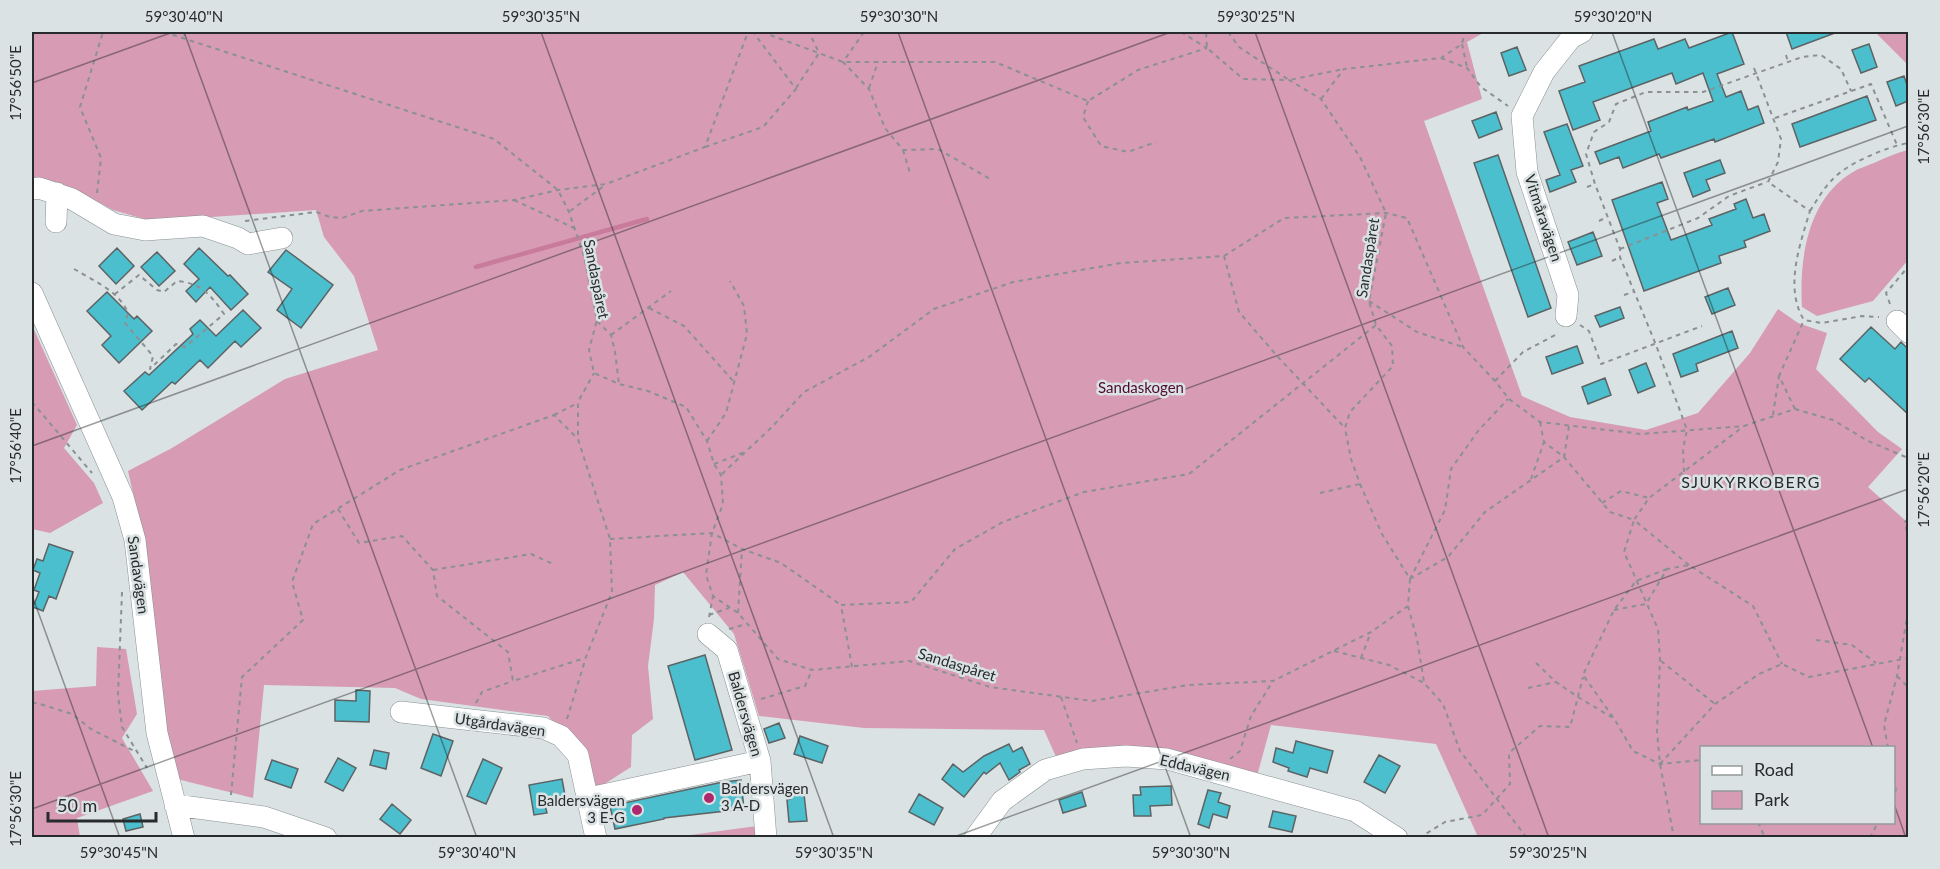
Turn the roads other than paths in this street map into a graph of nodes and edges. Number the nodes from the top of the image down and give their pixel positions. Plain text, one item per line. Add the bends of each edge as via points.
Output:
1 (1582, 32) edge
2 (32, 189) edge
3 (57, 193) junction
4 (56, 222) dead end
5 (282, 238) dead end
6 (32, 293) edge
7 (1566, 316) road end
8 (709, 625) road end
9 (401, 712) dead end
10 (760, 761) junction
11 (589, 798) junction
12 (175, 805) junction
13 (184, 837) edge
14 (326, 837) edge
15 (596, 837) edge
16 (766, 837) edge
17 (975, 837) edge
18 (1397, 837) edge

1 - 7 street, Vitmåravägen via 1571,38 1544,72 1522,116 1527,172 1568,295
2 - 3 street
3 - 4 street
3 - 5 street via 114,224 145,230 203,226 248,244
6 - 12 street, Sandavägen via 123,497 135,540 157,733
8 - 10 street, Baldersvägen via 727,650
9 - 11 street, Utgårdavägen via 543,728 561,736 579,755
10 - 11 street
10 - 16 street, Baldersvägen
11 - 15 street, Utgårdavägen
12 - 13 street, Sandavägen
12 - 14 street via 264,818
17 - 18 street, Eddavägen via 1002,801 1045,770 1083,759 1126,756 1167,759 1355,811

